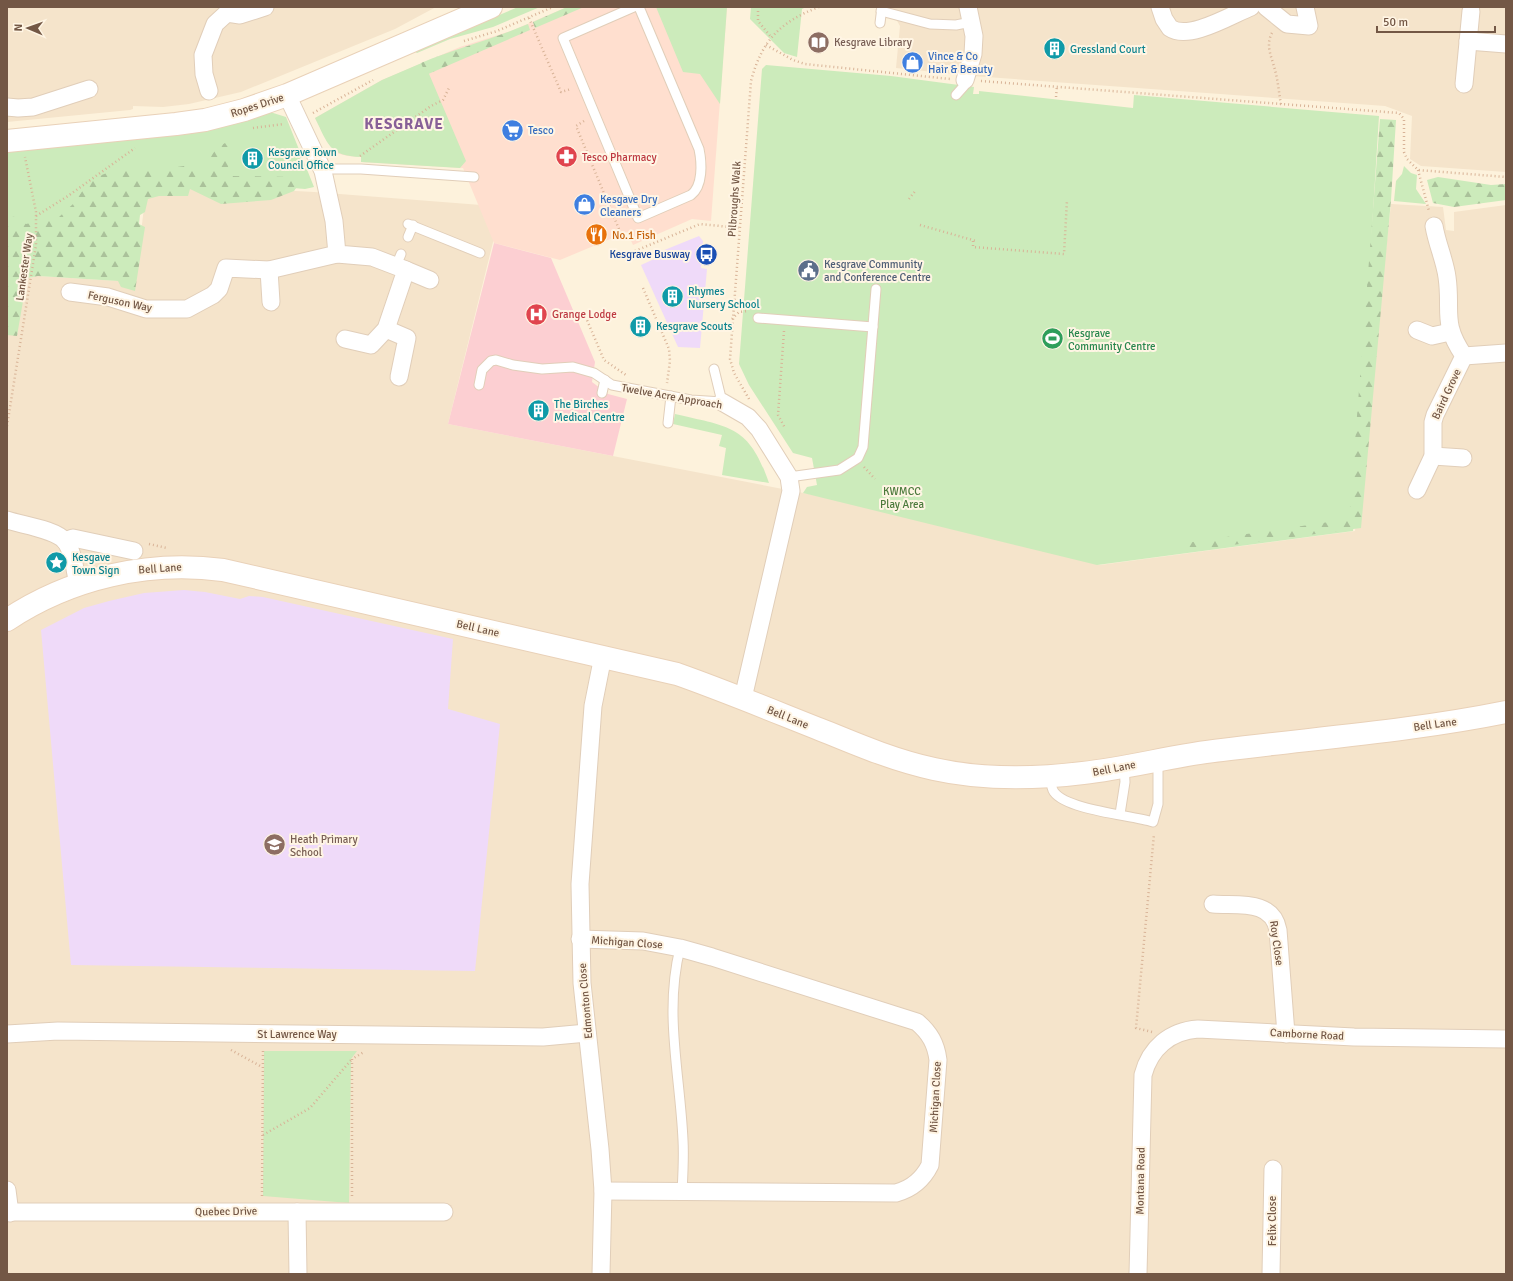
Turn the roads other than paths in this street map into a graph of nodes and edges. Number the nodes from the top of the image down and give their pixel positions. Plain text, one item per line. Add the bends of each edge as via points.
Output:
1 (265, 7) edge
2 (491, 7) edge
3 (634, 7) edge
4 (639, 7) edge
5 (1160, 7) edge
6 (1251, 7) edge
7 (1266, 7) edge
8 (1306, 7) edge
9 (224, 9) edge
10 (882, 9) edge
11 (1471, 11) dead end
12 (970, 14) edge
13 (880, 23) dead end
14 (1468, 41) junction
15 (1506, 44) edge
16 (965, 80) joint
17 (1464, 84) dead end
18 (89, 89) dead end
19 (209, 91) dead end
20 (287, 95) junction
21 (956, 95) dead end
22 (7, 106) edge
23 (7, 141) edge
24 (323, 171) junction
25 (474, 177) dead end
26 (1434, 226) road end
27 (408, 237) dead end
28 (480, 253) dead end
29 (337, 254) junction
30 (401, 263) junction
31 (269, 270) junction
32 (430, 280) dead end
33 (876, 289) dead end
34 (70, 292) dead end
35 (272, 302) dead end
36 (758, 318) dead end
37 (873, 327) junction
38 (386, 329) junction
39 (1417, 330) dead end
40 (1450, 332) junction
41 (345, 339) dead end
42 (1506, 353) edge
43 (1464, 356) junction
44 (714, 369) dead end
45 (399, 377) dead end
46 (605, 380) junction
47 (478, 385) dead end
48 (602, 394) dead end
49 (669, 396) junction
50 (722, 402) junction
51 (668, 423) dead end
52 (1433, 456) junction
53 (1463, 458) dead end
54 (789, 477) junction
55 (1416, 490) dead end
56 (7, 520) edge
57 (65, 540) junction
58 (134, 551) dead end
59 (78, 585) junction
60 (7, 620) edge
61 (602, 656) junction
62 (743, 698) junction
63 (1506, 712) edge
64 (1158, 759) junction
65 (1124, 766) junction
66 (1051, 777) junction
67 (1120, 814) junction
68 (1213, 904) dead end
69 (580, 939) junction
70 (680, 948) junction
71 (587, 1033) junction
72 (7, 1034) edge
73 (1286, 1034) junction
74 (1506, 1039) edge
75 (1142, 1088) joint
76 (1273, 1169) dead end
77 (7, 1190) edge
78 (603, 1191) junction
79 (682, 1192) junction
80 (8, 1212) edge
81 (298, 1212) junction
82 (444, 1212) dead end
83 (298, 1274) edge
84 (601, 1274) edge
85 (1138, 1274) edge
86 (1272, 1274) edge

1 - 9 street via 240,15
2 - 20 street, Ropes Drive
3 - 4 lane via 563,38 638,218 697,191 700,160 699,149
5 - 6 street via 1170,28 1185,32 1199,29
7 - 8 street via 1288,24 1309,26
9 - 19 street via 203,55 204,74
10 - 12 lane via 930,24 956,25
10 - 13 lane
11 - 14 street
12 - 16 street via 974,36
14 - 15 street
14 - 17 street
16 - 21 lane via 964,86
18 - 22 street via 33,107
20 - 23 street, Ropes Drive via 205,120
20 - 24 street
24 - 25 lane via 353,169
24 - 29 street via 334,221
26 - 40 street, Baird Grove via 1447,277
27 - 28 lane via 411,224
29 - 30 street, Ferguson Way
29 - 31 street, Ferguson Way
30 - 32 street, Ferguson Way
30 - 38 street
31 - 34 street, Ferguson Way via 226,268 219,289 213,295 186,309 146,309 108,296
31 - 35 street
33 - 37 lane
36 - 37 lane
37 - 54 lane via 865,434 858,458 839,470
38 - 41 street via 371,345
38 - 45 street via 407,338
39 - 40 street via 1432,336
40 - 43 street, Baird Grove
42 - 43 street, Baird Grove
43 - 52 street, Baird Grove via 1435,415
44 - 50 lane
46 - 47 lane, Twelve Acre Approach via 594,373 573,367 542,369 491,361 482,370
46 - 48 lane
46 - 49 lane, Twelve Acre Approach via 612,385
49 - 50 lane, Twelve Acre Approach
49 - 51 lane
50 - 54 street, Twelve Acre Approach via 748,417 759,429
52 - 53 street
52 - 55 street, Baird Grove
54 - 62 street via 787,511
56 - 57 street, Bell Lane via 50,532
57 - 58 street, Bell Lane via 72,538
57 - 59 street via 72,555
59 - 60 street, Bell Lane
59 - 61 street, Bell Lane via 122,572 152,567 214,569
61 - 62 street, Bell Lane via 677,674
61 - 69 street, Edmonton Close via 593,706 580,884
62 - 66 street, Bell Lane via 877,752 933,769 980,776
63 - 64 street, Bell Lane via 1327,739
64 - 65 street, Bell Lane
64 - 67 lane via 1158,804 1153,822
65 - 66 street, Bell Lane
65 - 67 lane via 1125,782
66 - 67 lane via 1053,791 1065,801
68 - 73 street, Roy Close via 1260,907 1268,910 1274,917 1278,930
69 - 70 street, Michigan Close via 644,941
69 - 71 street, Edmonton Close
70 - 79 lane via 672,1011 683,1140
70 - 79 street, Michigan Close via 917,1022 932,1038 938,1060 930,1165 920,1179 907,1189 896,1193
71 - 72 street, St Lawrence Way via 542,1037 58,1031
71 - 78 street, Edmonton Close
73 - 74 street, Camborne Road
73 - 75 street, Camborne Road via 1198,1029 1183,1031 1156,1048 1143,1075
75 - 85 street, Montana Road
76 - 86 street, Felix Close
77 - 80 street
78 - 79 street, Michigan Close
78 - 84 street, Edmonton Close
80 - 81 street, Quebec Drive
81 - 82 street, Quebec Drive
81 - 83 street

